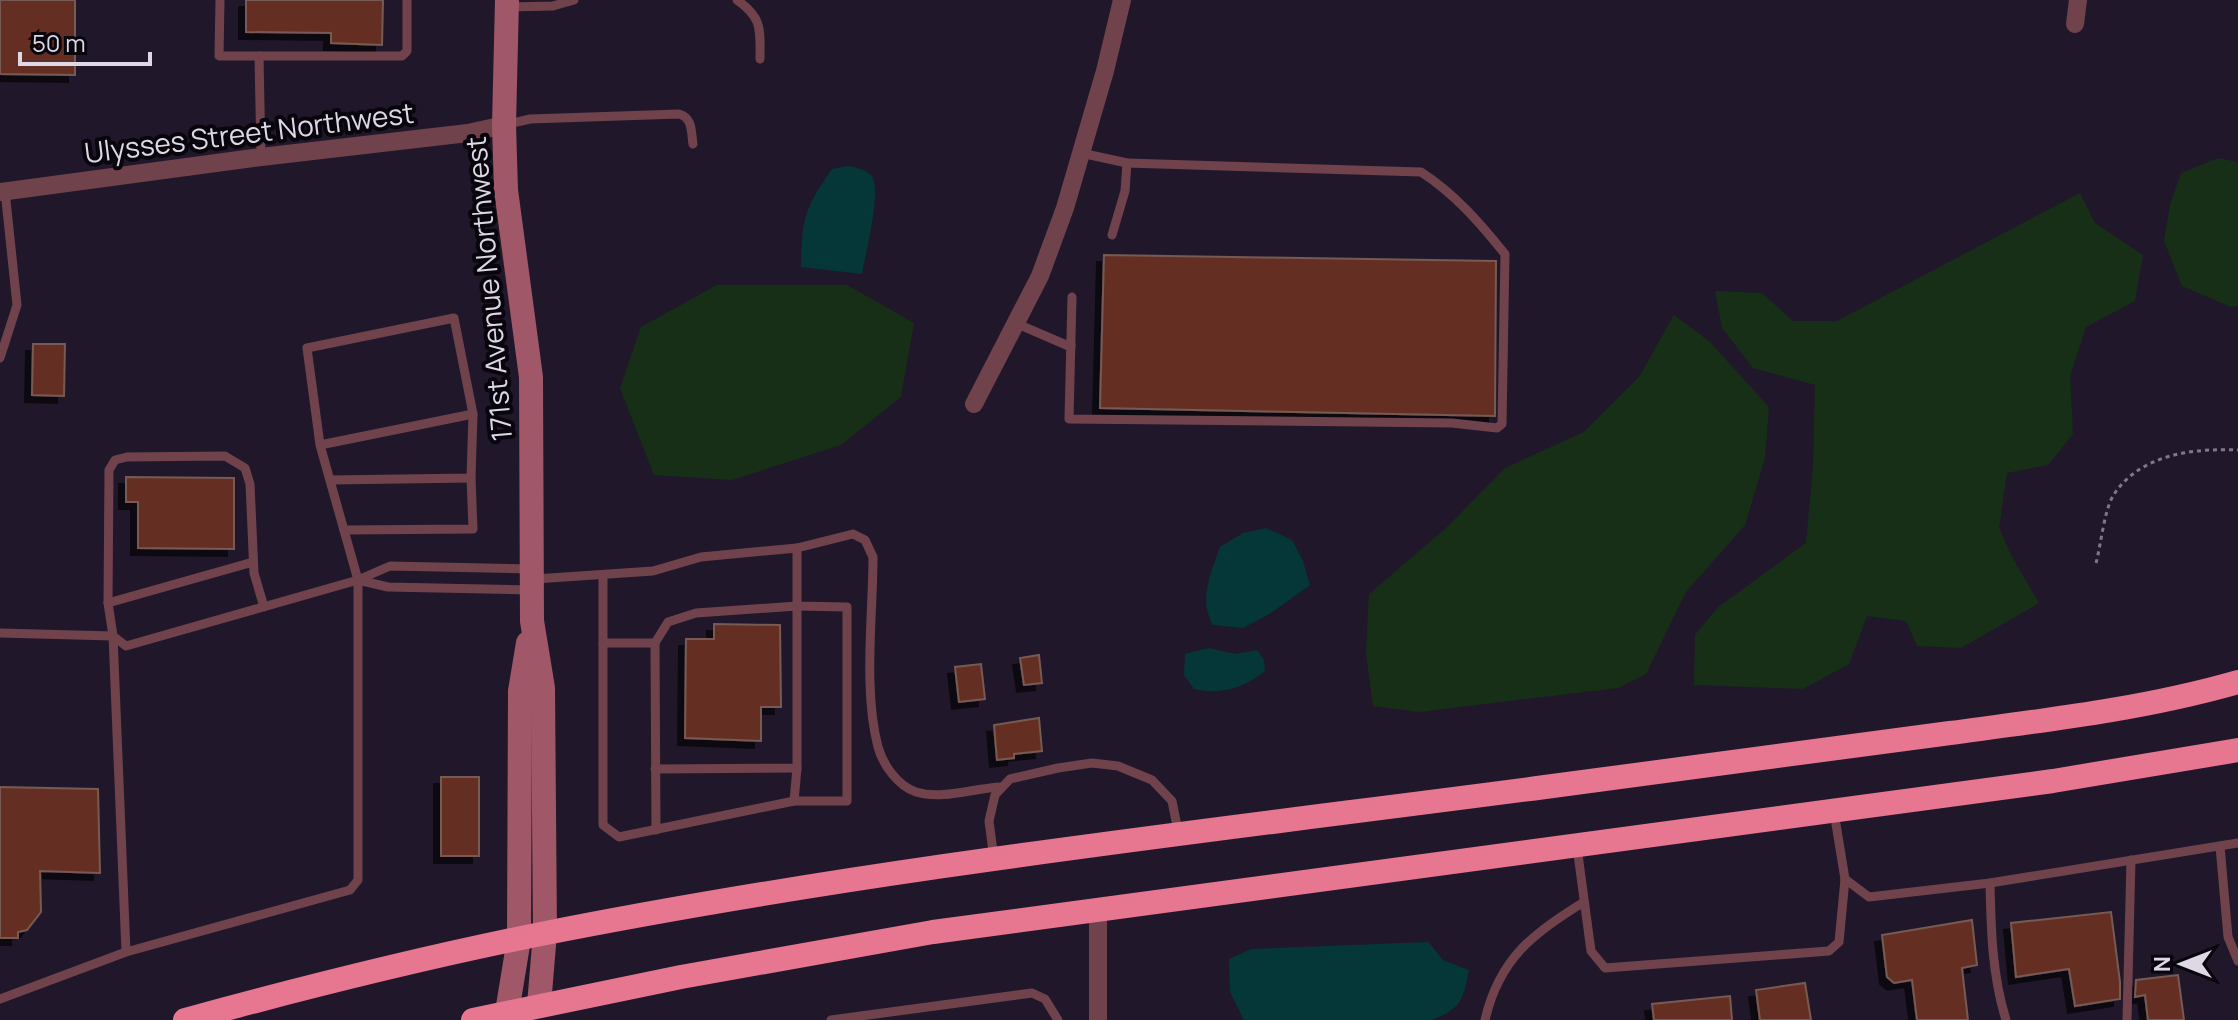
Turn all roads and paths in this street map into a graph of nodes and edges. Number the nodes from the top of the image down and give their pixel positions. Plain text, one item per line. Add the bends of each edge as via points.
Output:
1 (220, 0) edge
2 (407, 0) edge
3 (574, 0) edge
4 (737, 0) edge
5 (1122, 0) edge
6 (2078, 0) edge
7 (507, 4) edge
8 (2075, 24) dead end
9 (259, 56) junction
10 (760, 59) dead end
11 (504, 125) junction
12 (693, 144) dead end
13 (1081, 153) junction
14 (261, 157) junction
15 (1127, 163) junction
16 (2, 192) edge
17 (1112, 235) dead end
18 (1072, 297) dead end
19 (1015, 323) junction
20 (1071, 347) junction
21 (0, 358) edge
22 (974, 404) dead end
23 (473, 414) junction
24 (320, 445) junction
25 (2238, 450) edge
26 (471, 478) junction
27 (330, 480) junction
28 (344, 530) junction
29 (797, 548) junction
30 (253, 562) junction
31 (2096, 563) dead end
32 (603, 576) junction
33 (358, 580) junction
34 (532, 580) junction
35 (108, 603) junction
36 (797, 606) junction
37 (264, 607) junction
38 (532, 621) junction
39 (0, 633) edge
40 (113, 636) junction
41 (603, 643) junction
42 (655, 643) junction
43 (2238, 682) edge
44 (2238, 750) edge
45 (797, 768) junction
46 (655, 769) junction
47 (1001, 787) junction
48 (794, 801) junction
49 (1834, 812) junction
50 (656, 830) junction
51 (1179, 835) junction
52 (2238, 843) edge
53 (1576, 846) junction
54 (2220, 846) junction
55 (994, 859) junction
56 (2131, 860) junction
57 (1845, 879) junction
58 (1990, 883) junction
59 (1584, 902) junction
60 (1098, 908) junction
61 (545, 933) junction
62 (519, 939) junction
63 (126, 952) junction
64 (2238, 961) edge
65 (0, 999) edge
66 (539, 1013) edge
67 (506, 1016) edge
68 (891, 1016) edge
69 (185, 1020) edge
70 (473, 1020) edge
71 (831, 1020) edge
72 (1058, 1020) edge
73 (1098, 1020) edge
74 (1485, 1020) edge
75 (2006, 1020) edge
76 (2127, 1020) edge

1 - 9 lane via 219,56
2 - 9 lane via 407,51 402,56
3 - 7 lane via 553,6
4 - 10 lane via 754,12
5 - 13 street
6 - 8 street
7 - 11 street, 171st Avenue Northwest
9 - 14 lane
11 - 12 lane via 530,119 679,114 690,123
11 - 14 street, Ulysses Street Northwest
11 - 34 street, 171st Avenue Northwest via 510,228 531,377
13 - 15 lane
13 - 19 street via 1040,276
14 - 16 street, Ulysses Street Northwest
15 - 17 lane
15 - 20 lane via 1421,172 1437,182 1505,254 1502,424 1497,428 1452,423 1069,419
16 - 21 lane via 17,305
18 - 20 lane
19 - 20 lane
19 - 22 street
23 - 24 lane
23 - 24 lane via 454,318 307,348
23 - 26 lane
24 - 27 lane
25 - 31 path via 2176,452 2123,483 2111,498
26 - 27 lane
26 - 28 lane via 473,529
27 - 28 lane
28 - 33 lane
29 - 32 lane via 701,557 653,571
29 - 36 lane
29 - 47 lane via 853,534 865,540 873,557 872,705 878,747 890,771 906,787 930,795
30 - 35 lane
30 - 35 lane via 250,484 245,468 236,461 225,456 115,460 109,470
30 - 37 lane
32 - 34 lane
32 - 41 lane
33 - 34 lane via 388,587
33 - 34 lane via 390,566
33 - 37 lane
33 - 63 lane via 358,880 350,890
34 - 38 street, 171st Avenue Northwest
35 - 40 lane
36 - 42 lane via 696,613 668,622
36 - 45 lane
36 - 48 lane via 847,607 847,801
37 - 40 lane via 126,646
38 - 61 street, 171st Avenue Northwest via 543,688
38 - 62 street, 171st Avenue Northwest via 520,691
39 - 40 lane
40 - 63 lane
41 - 42 lane
41 - 50 lane via 603,825 619,837
42 - 46 lane
43 - 51 highway via 2081,715
44 - 49 highway
45 - 46 lane
45 - 48 lane
46 - 50 lane
47 - 51 lane via 1010,779 1058,768 1118,766 1152,780 1172,801
47 - 55 lane via 989,821
48 - 50 lane
49 - 53 highway
49 - 57 lane
51 - 55 highway
52 - 54 lane
53 - 59 lane
53 - 60 highway
54 - 56 lane
54 - 64 lane via 2228,937
55 - 61 highway
56 - 58 lane
56 - 76 lane
57 - 58 lane via 1869,897
57 - 59 lane via 1839,942 1829,951 1605,968 1591,951
58 - 75 lane via 1992,949
59 - 74 lane via 1527,941 1501,973
60 - 66 highway via 818,951
60 - 73 street
61 - 62 highway
61 - 66 street, 171st Avenue Northwest
62 - 67 street, 171st Avenue Northwest
62 - 69 highway
63 - 65 lane
66 - 67 highway
67 - 70 highway
68 - 71 lane
68 - 72 lane via 1032,993 1045,999

